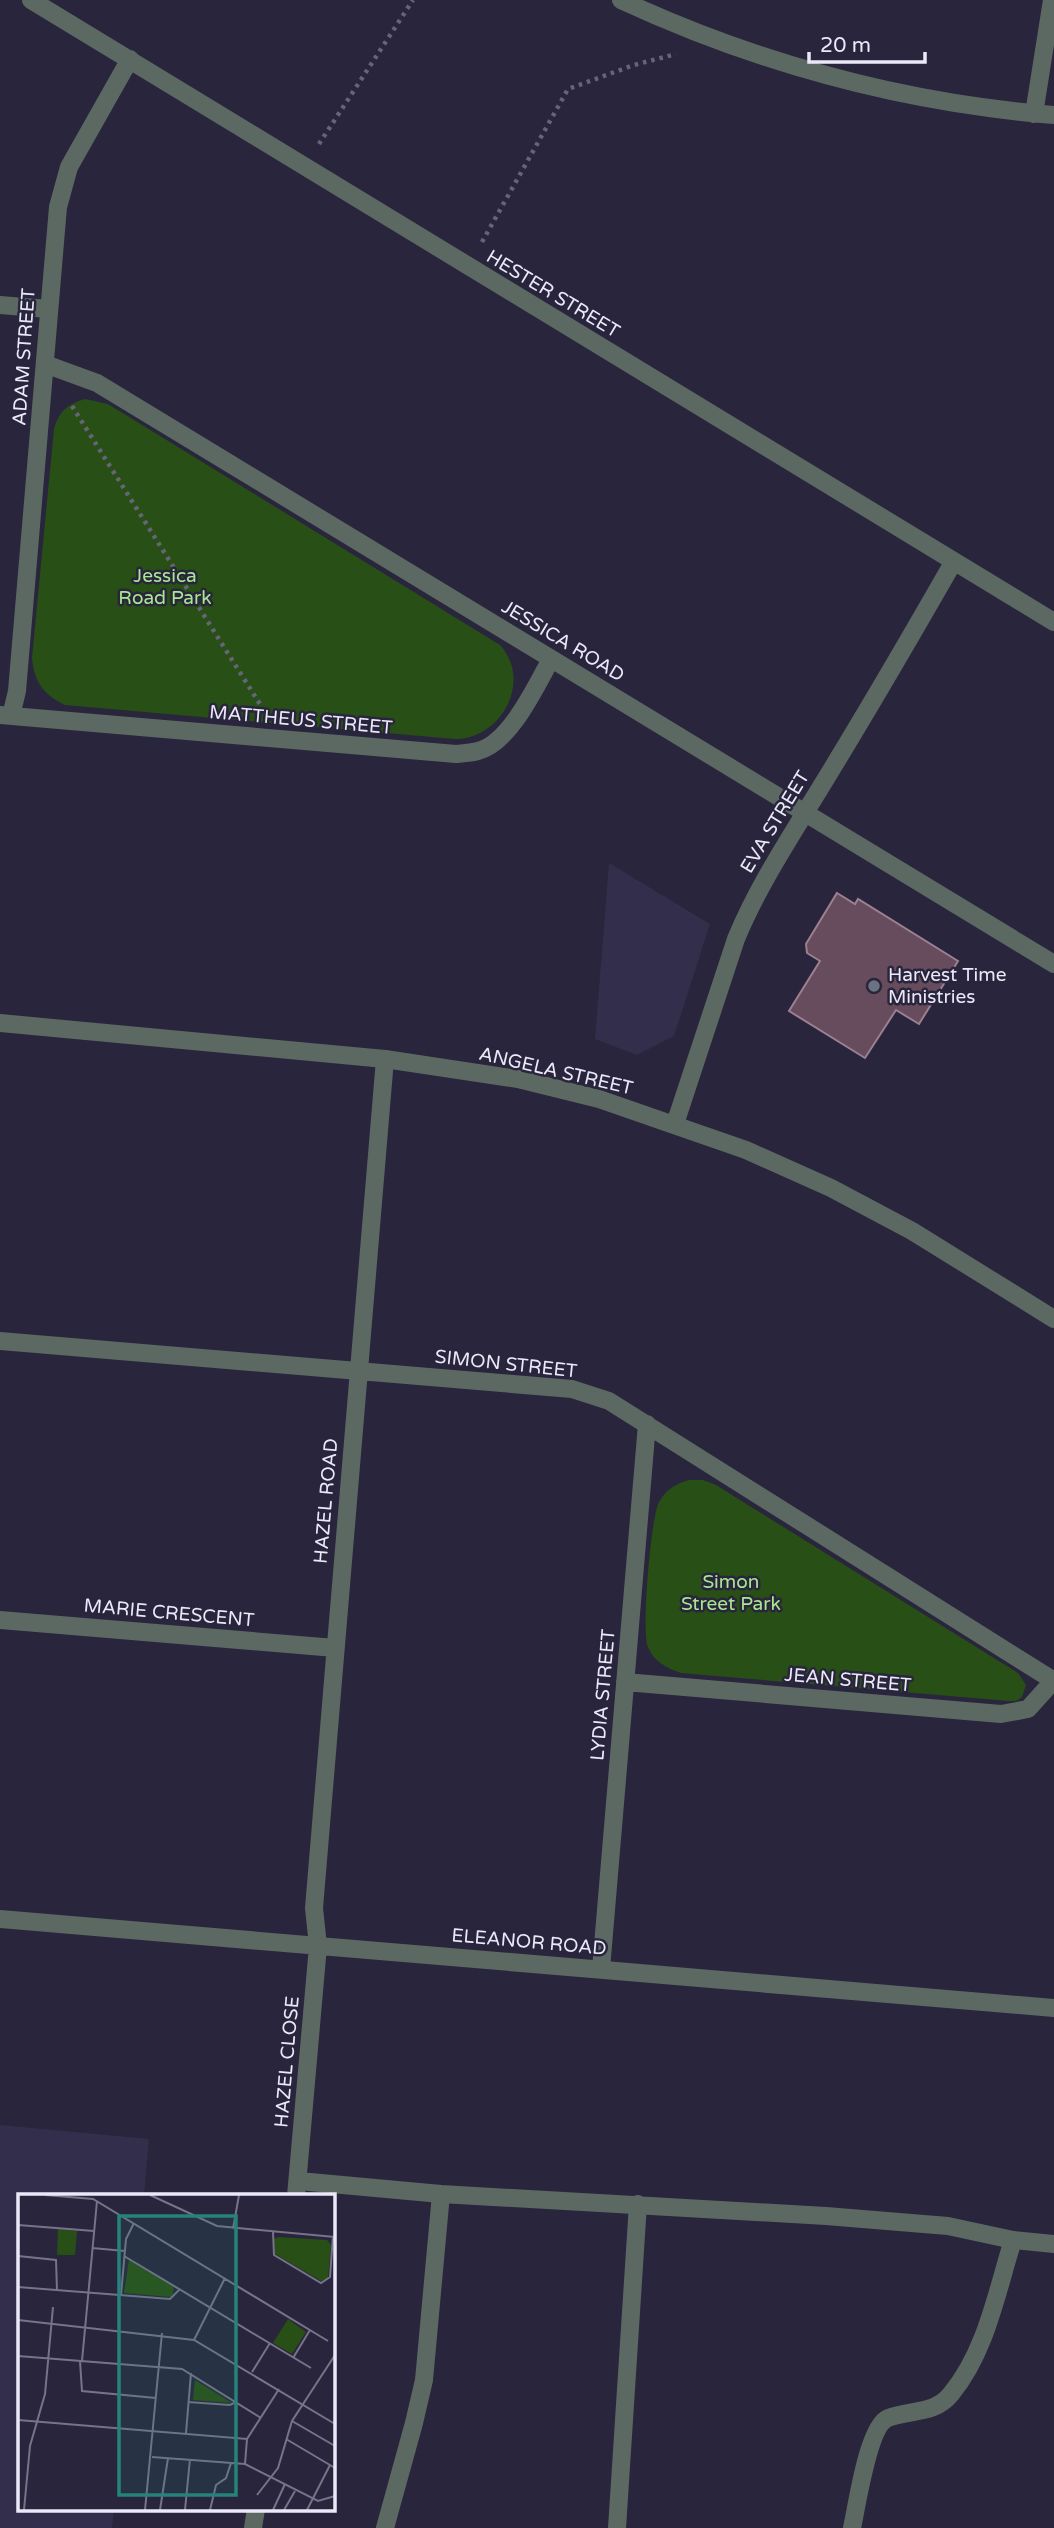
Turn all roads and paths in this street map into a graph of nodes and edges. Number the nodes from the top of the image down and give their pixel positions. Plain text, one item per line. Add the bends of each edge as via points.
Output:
1 (32, 0) edge
2 (413, 0) edge
3 (621, 0) edge
4 (1052, 0) edge
5 (723, 43) junction
6 (130, 60) junction
7 (1034, 114) junction
8 (1054, 115) edge
9 (304, 165) junction
10 (468, 267) junction
11 (0, 305) edge
12 (48, 309) junction
13 (45, 364) junction
14 (954, 561) junction
15 (1054, 622) edge
16 (551, 659) junction
17 (5, 715) edge
18 (282, 739) junction
19 (804, 813) junction
20 (1054, 964) edge
21 (0, 1023) edge
22 (385, 1059) junction
23 (675, 1124) junction
24 (1054, 1320) edge
25 (0, 1341) edge
26 (358, 1371) junction
27 (647, 1424) junction
28 (0, 1620) edge
29 (335, 1648) junction
30 (1054, 1680) edge
31 (625, 1682) junction
32 (0, 1919) edge
33 (318, 1945) junction
34 (601, 1969) junction
35 (1054, 2008) edge
36 (297, 2188) edge
37 (442, 2193) junction
38 (638, 2204) junction
39 (1013, 2240) junction
40 (1054, 2244) edge
41 (256, 2510) edge
42 (253, 2528) edge
43 (385, 2528) edge
44 (617, 2528) edge
45 (852, 2528) edge

1 - 6 street, HESTER STREET
2 - 9 path
3 - 5 street
4 - 7 street
5 - 7 street via 882,89
5 - 10 path via 634,65 568,89
6 - 9 street, HESTER STREET
6 - 12 street, ADAM STREET via 69,167 62,188
7 - 8 street
9 - 10 street, HESTER STREET
10 - 14 street, HESTER STREET
11 - 12 street
12 - 13 street, ADAM STREET
13 - 16 street, JESSICA ROAD via 97,383
13 - 17 street, ADAM STREET via 18,691
13 - 18 path
14 - 15 street, HESTER STREET
14 - 19 street, EVA STREET
16 - 18 street, MATTHEUS STREET via 506,731 479,751 456,754
16 - 19 street, JESSICA ROAD
17 - 18 street, MATTHEUS STREET
19 - 20 street, JESSICA ROAD
19 - 23 street, EVA STREET via 744,920
21 - 22 street, ANGELA STREET
22 - 23 street, ANGELA STREET via 518,1079
22 - 26 street, HAZEL ROAD
23 - 24 street, ANGELA STREET via 779,1164 862,1204
25 - 26 street, SIMON STREET
26 - 27 street, SIMON STREET via 572,1389 609,1401
26 - 29 street, HAZEL ROAD
27 - 30 street, SIMON STREET
27 - 31 street, LYDIA STREET
28 - 29 street, MARIE CRESCENT
29 - 33 street, HAZEL ROAD via 314,1908
30 - 31 street, JEAN STREET via 1028,1709 1001,1714
31 - 34 street, LYDIA STREET
32 - 33 street, ELEANOR ROAD
33 - 34 street, ELEANOR ROAD
33 - 36 street, HAZEL CLOSE
34 - 35 street, ELEANOR ROAD
36 - 37 street
37 - 38 street
37 - 43 street via 424,2380
38 - 39 street via 948,2226
38 - 44 street
39 - 40 street
39 - 45 street via 967,2374 933,2409 881,2422 873,2437
41 - 42 street

